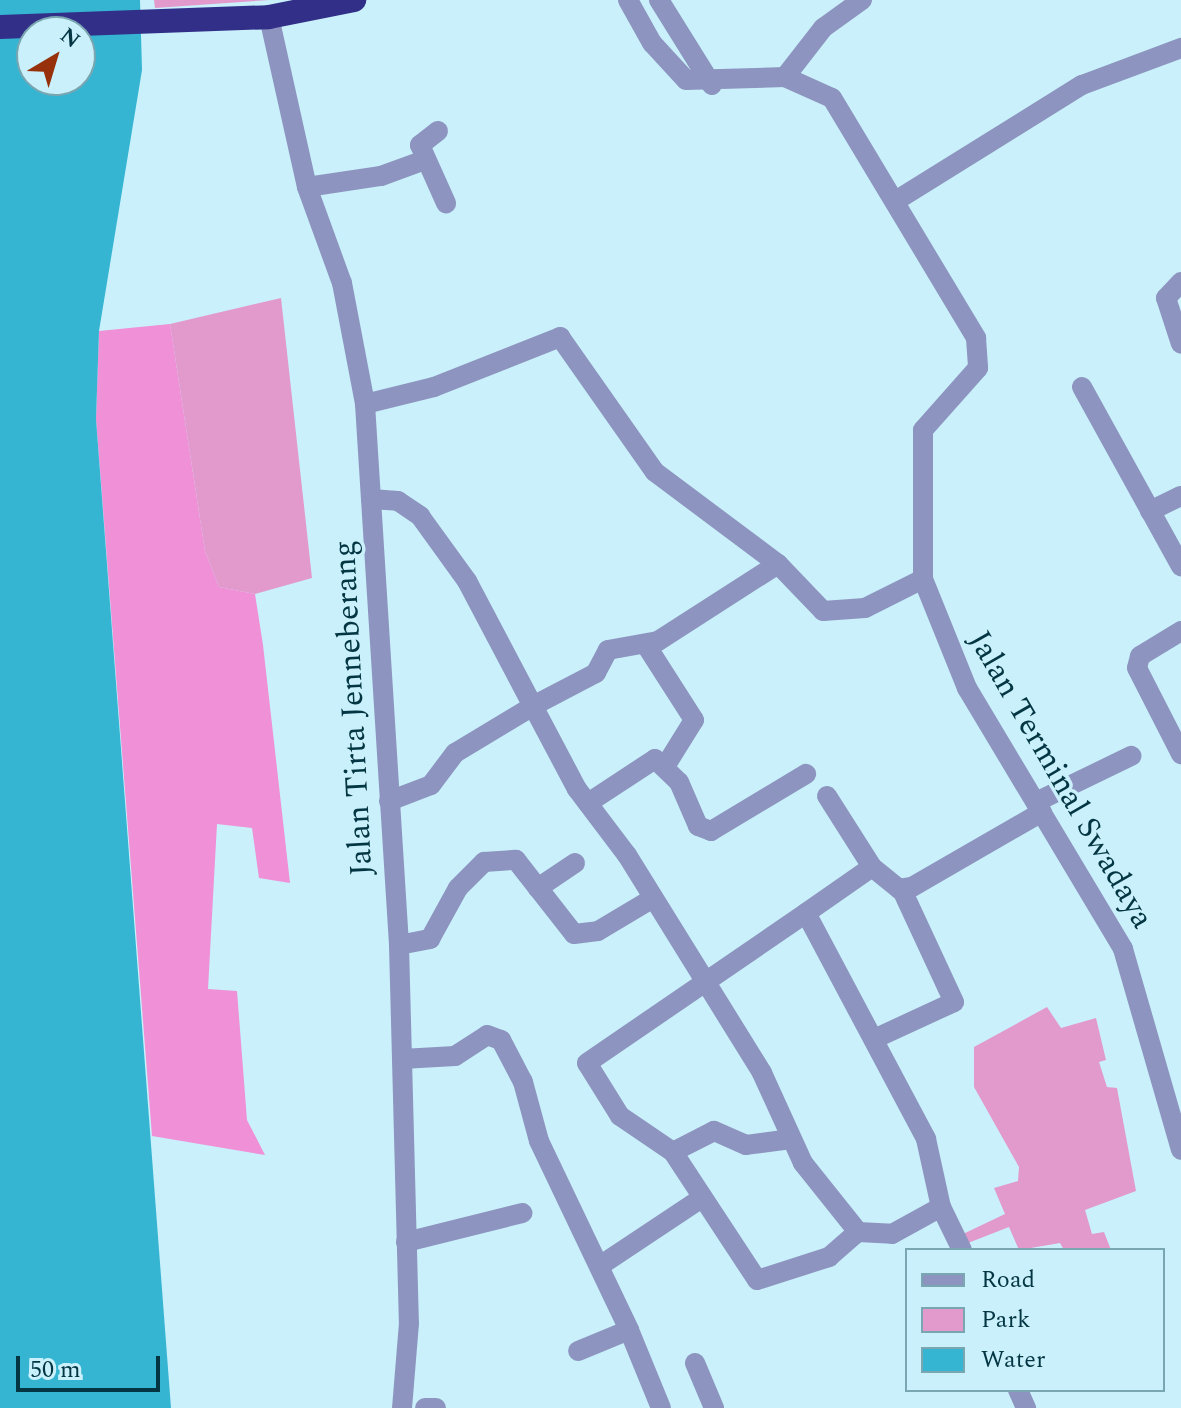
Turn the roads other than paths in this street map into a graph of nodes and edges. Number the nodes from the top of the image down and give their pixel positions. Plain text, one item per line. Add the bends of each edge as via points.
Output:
1 (354, 0) edge
2 (628, 0) edge
3 (659, 0) edge
4 (862, 0) edge
5 (316, 4) edge
6 (234, 9) edge
7 (269, 17) junction
8 (0, 27) edge
9 (1181, 48) edge
10 (785, 77) junction
11 (712, 85) junction
12 (438, 131) dead end
13 (425, 160) junction
14 (307, 187) junction
15 (897, 200) junction
16 (446, 203) dead end
17 (1181, 282) edge
18 (1181, 344) edge
19 (1082, 387) dead end
20 (365, 404) junction
21 (1181, 496) edge
22 (371, 499) junction
23 (1150, 511) junction
24 (778, 564) junction
25 (1181, 566) edge
26 (923, 579) junction
27 (1181, 631) edge
28 (646, 645) junction
29 (533, 706) junction
30 (1181, 754) edge
31 (1131, 756) dead end
32 (666, 765) junction
33 (806, 774) dead end
34 (827, 796) dead end
35 (389, 801) junction
36 (588, 803) junction
37 (1039, 807) junction
38 (575, 863) dead end
39 (872, 867) junction
40 (538, 888) junction
41 (902, 890) junction
42 (650, 900) junction
43 (806, 913) junction
44 (399, 945) junction
45 (705, 981) junction
46 (874, 1039) junction
47 (402, 1059) junction
48 (791, 1139) junction
49 (1181, 1150) edge
50 (673, 1152) junction
51 (702, 1198) junction
52 (941, 1207) junction
53 (522, 1213) dead end
54 (858, 1232) junction
55 (406, 1242) junction
56 (961, 1248) edge
57 (601, 1265) junction
58 (629, 1330) junction
59 (578, 1351) dead end
60 (695, 1363) dead end
61 (402, 1408) edge
62 (425, 1408) edge
63 (436, 1408) edge
64 (661, 1408) edge
65 (714, 1408) edge

1 - 5 highway
2 - 11 street via 670,67 686,80
3 - 11 street
4 - 10 street via 823,28
5 - 7 highway
6 - 7 highway
6 - 8 highway via 166,21
7 - 14 street, Jalan Tirta Jenneberang
9 - 15 street via 1082,85
10 - 11 street, Jalan Terminal Swadaya
10 - 15 street, Jalan Terminal Swadaya via 813,84 847,114
12 - 13 street via 421,142
13 - 14 street via 381,176
13 - 16 street
14 - 20 street, Jalan Tirta Jenneberang via 342,283
15 - 26 street, Jalan Terminal Swadaya via 982,357 923,430 917,462
17 - 18 street via 1166,298
19 - 23 street
20 - 22 street, Jalan Tirta Jenneberang
20 - 24 street via 434,387 560,337 655,472
21 - 23 street
22 - 29 street via 398,501 420,516 467,581
22 - 35 street, Jalan Tirta Jenneberang
23 - 25 street
24 - 26 street via 812,603 843,613
24 - 28 street
26 - 37 street, Jalan Terminal Swadaya via 967,688
27 - 30 street via 1140,656 1137,668
28 - 29 street via 616,646 596,673
28 - 32 street via 694,720
29 - 35 street via 455,753 431,785
29 - 36 street
31 - 37 street
32 - 33 street via 703,830
32 - 36 street via 644,760
34 - 39 street
35 - 44 street, Jalan Tirta Jenneberang
36 - 42 street
37 - 41 street
37 - 49 street, Jalan Terminal Swadaya via 1123,949
38 - 40 street
39 - 41 street
39 - 43 street
40 - 42 street via 574,934 598,931
40 - 44 street via 516,860 484,862 451,897 430,939
41 - 46 street via 954,1002
42 - 45 street
43 - 45 street
43 - 46 street
44 - 47 street, Jalan Tirta Jenneberang
45 - 48 street via 781,1108
45 - 50 street via 588,1059 620,1116
46 - 52 street via 926,1139
47 - 55 street, Jalan Tirta Jenneberang
47 - 57 street via 455,1056 487,1035 501,1040 523,1082 539,1141
48 - 50 street via 746,1145 714,1131
48 - 54 street
50 - 51 street
51 - 54 street via 757,1280 829,1257
51 - 57 street
52 - 54 street via 892,1234
52 - 56 street
53 - 55 street
55 - 61 street, Jalan Tirta Jenneberang
57 - 58 street
58 - 59 street
58 - 64 street
60 - 65 street
62 - 63 street

